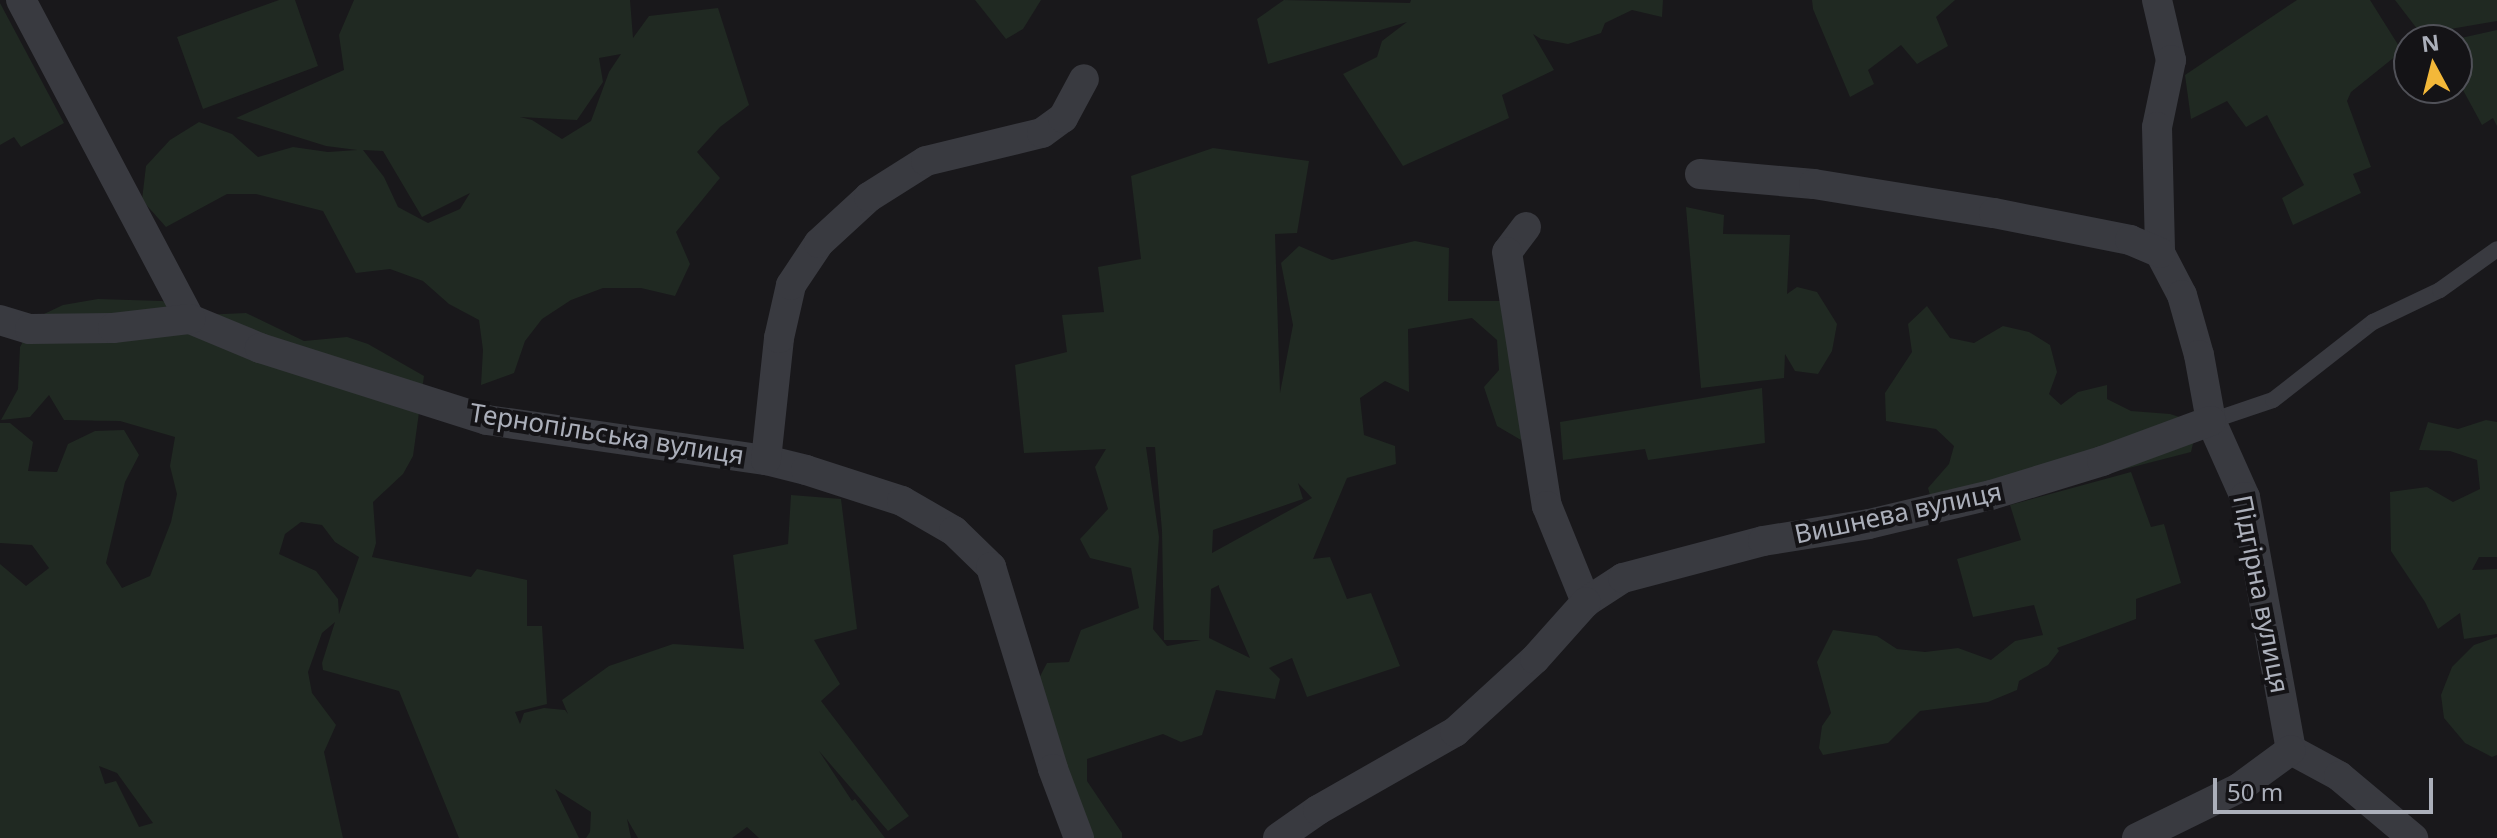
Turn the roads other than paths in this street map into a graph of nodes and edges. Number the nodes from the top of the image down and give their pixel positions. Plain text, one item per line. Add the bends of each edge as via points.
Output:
1 (21, 0) edge
2 (2157, 0) edge
3 (1084, 79) dead end
4 (1700, 174) dead end
5 (1526, 227) dead end
6 (2497, 249) edge
7 (2160, 253) junction
8 (190, 319) junction
9 (0, 320) edge
10 (2211, 421) junction
11 (766, 460) junction
12 (1586, 602) junction
13 (2291, 750) junction
14 (1079, 838) edge
15 (1278, 838) edge
16 (2137, 838) edge
17 (2413, 838) edge

1 - 8 street
2 - 7 street, Підгірна вулиця via 2171,60 2157,127
3 - 11 street via 1063,118 1042,133 926,161 869,197 819,243 791,285 779,338
4 - 7 street via 1814,184 1979,211 2130,240
5 - 12 street via 1507,252 1547,506
6 - 10 lane via 2440,290 2373,322 2273,400
7 - 10 street, Підгірна вулиця via 2182,295
8 - 9 street via 113,328 30,329
8 - 11 street, Тернопільська вулиця via 260,348 487,420
10 - 12 street, Вишнева вулиця via 1991,495 1869,524 1763,541 1623,578
10 - 13 street, Підгірна вулиця via 2245,497
11 - 14 street, Тернопільська вулиця via 902,501 954,531 991,567
12 - 15 street, Вишнева вулиця via 1535,659 1455,732
13 - 16 street via 2239,788
13 - 17 street via 2339,776

